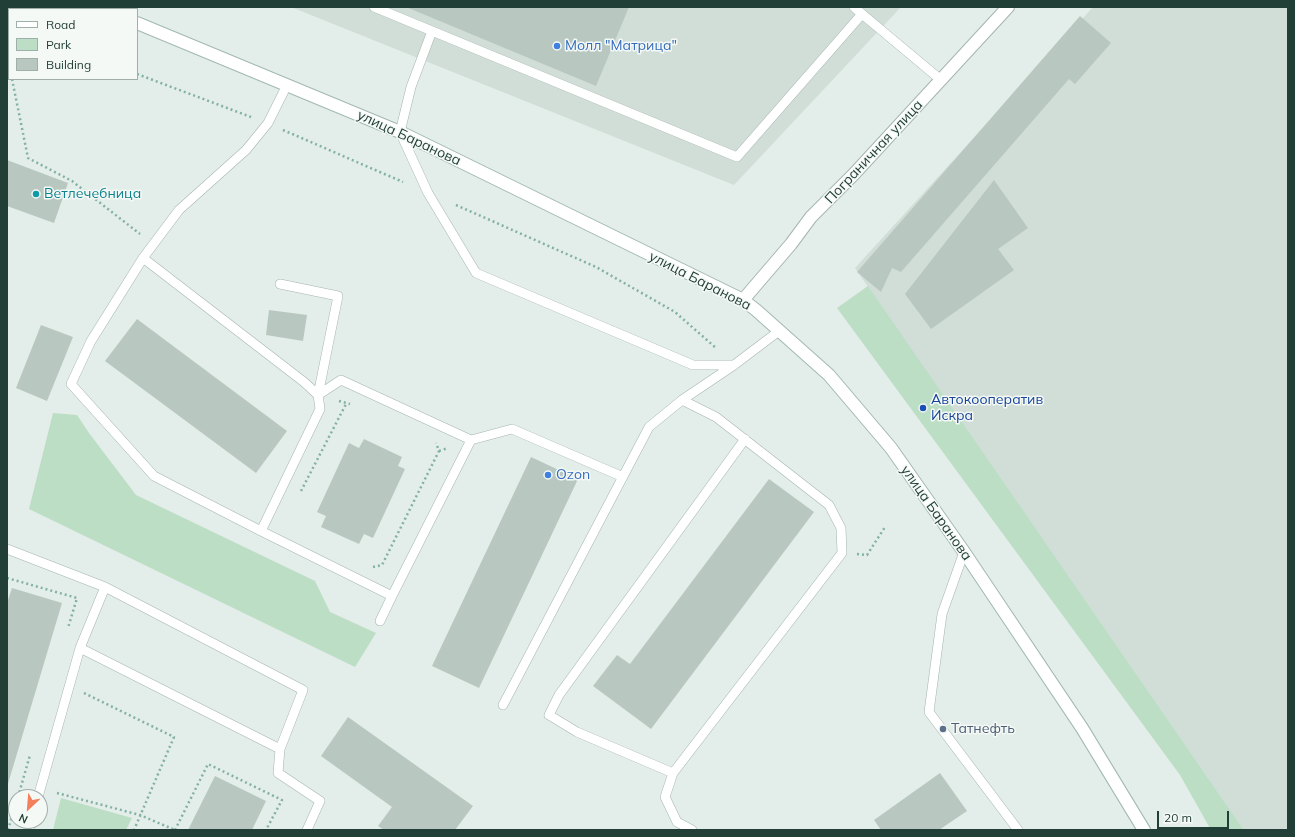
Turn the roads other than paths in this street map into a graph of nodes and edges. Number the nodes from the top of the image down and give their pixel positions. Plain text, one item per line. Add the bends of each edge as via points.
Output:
1 (374, 7) edge
2 (854, 7) edge
3 (1008, 7) edge
4 (862, 14) junction
5 (138, 23) edge
6 (432, 31) junction
7 (941, 80) junction
8 (287, 85) junction
9 (400, 132) junction
10 (143, 258) junction
11 (280, 284) dead end
12 (743, 300) junction
13 (779, 331) junction
14 (734, 365) junction
15 (318, 395) junction
16 (682, 400) junction
17 (745, 439) junction
18 (471, 440) junction
19 (622, 477) junction
20 (261, 531) junction
21 (7, 549) edge
22 (964, 552) junction
23 (105, 587) junction
24 (392, 596) junction
25 (380, 621) dead end
26 (80, 648) junction
27 (503, 704) dead end
28 (280, 749) junction
29 (672, 773) junction
30 (40, 789) edge
31 (307, 830) edge
32 (692, 830) edge
33 (1018, 830) edge
34 (1144, 830) edge

1 - 6 lane
2 - 4 lane
3 - 7 main road, Пограничная улица
4 - 6 lane via 737,157
4 - 7 lane
5 - 8 main road, улица Баранова
6 - 9 lane via 411,87
7 - 12 main road, Пограничная улица via 811,217
8 - 9 main road, улица Баранова
8 - 10 lane via 268,123 246,150 179,210
9 - 12 main road, улица Баранова
9 - 14 lane via 428,193 476,273 693,365
10 - 15 lane
10 - 20 lane via 91,341 71,384 154,476
11 - 15 lane via 338,296
12 - 13 main road, улица Баранова
13 - 14 lane
13 - 22 main road, улица Баранова via 829,375 891,448
14 - 16 lane
15 - 18 lane via 341,380
15 - 20 lane via 320,409
16 - 17 lane via 716,417
16 - 19 lane via 649,427
17 - 29 lane via 829,505 841,528 842,553
17 - 29 lane via 559,695 549,714 577,732
18 - 19 lane via 512,429
18 - 24 lane
19 - 27 lane
20 - 24 lane
21 - 23 lane
22 - 33 lane via 942,614 929,712
22 - 34 main road, улица Баранова via 1082,728
23 - 26 lane
23 - 28 lane via 303,690
24 - 25 lane
26 - 28 lane
26 - 30 lane
28 - 31 lane via 278,773 320,801
29 - 32 lane via 665,797 677,822

